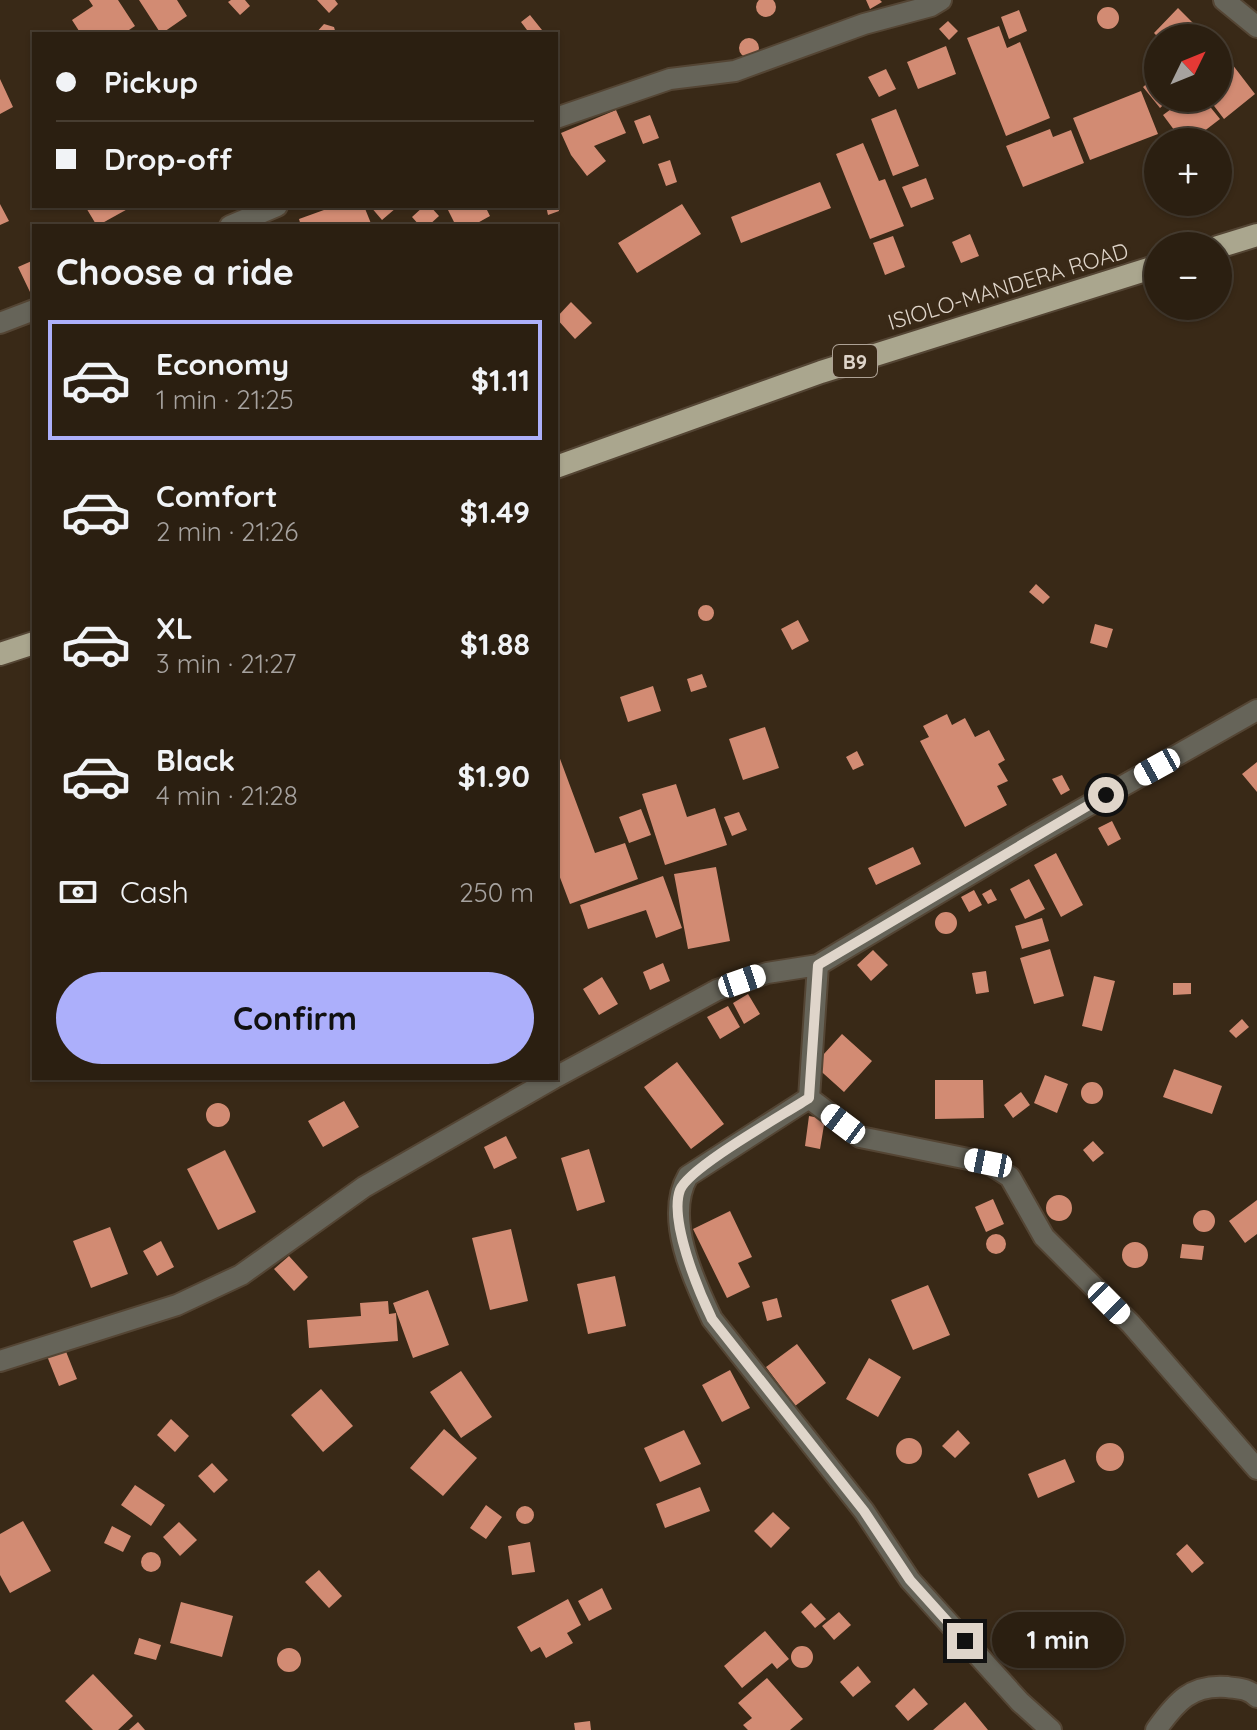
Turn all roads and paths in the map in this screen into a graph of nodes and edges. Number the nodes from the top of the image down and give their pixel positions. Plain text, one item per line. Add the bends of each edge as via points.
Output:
1 (941, 0) edge
2 (1224, 0) edge
3 (1257, 27) edge
4 (558, 117) edge
5 (272, 208) edge
6 (235, 224) edge
7 (1257, 235) edge
8 (1232, 243) edge
9 (1144, 270) edge
10 (32, 311) edge
11 (0, 323) edge
12 (558, 466) edge
13 (32, 644) edge
14 (0, 654) edge
15 (1257, 710) edge
16 (818, 965) junction
17 (558, 1076) edge
18 (551, 1080) edge
19 (809, 1098) junction
20 (0, 1361) edge
21 (1257, 1469) edge
22 (1257, 1697) edge
23 (1051, 1730) edge
24 (1156, 1730) edge

1 - 4 street via 735,71 670,79
2 - 3 street
5 - 6 street
7 - 8 highway
9 - 12 highway, ISIOLO-MANDERA ROAD / B9 via 821,372
10 - 11 street
13 - 14 highway
15 - 16 street
16 - 17 street via 767,973 717,990
16 - 19 street
18 - 20 street via 364,1187 241,1275 177,1305
19 - 21 street via 860,1137 988,1163 1010,1177 1044,1237 1131,1324
19 - 23 street via 688,1176 677,1204 695,1285 712,1319 864,1511 910,1580
22 - 24 street via 1249,1689 1205,1685 1176,1700

